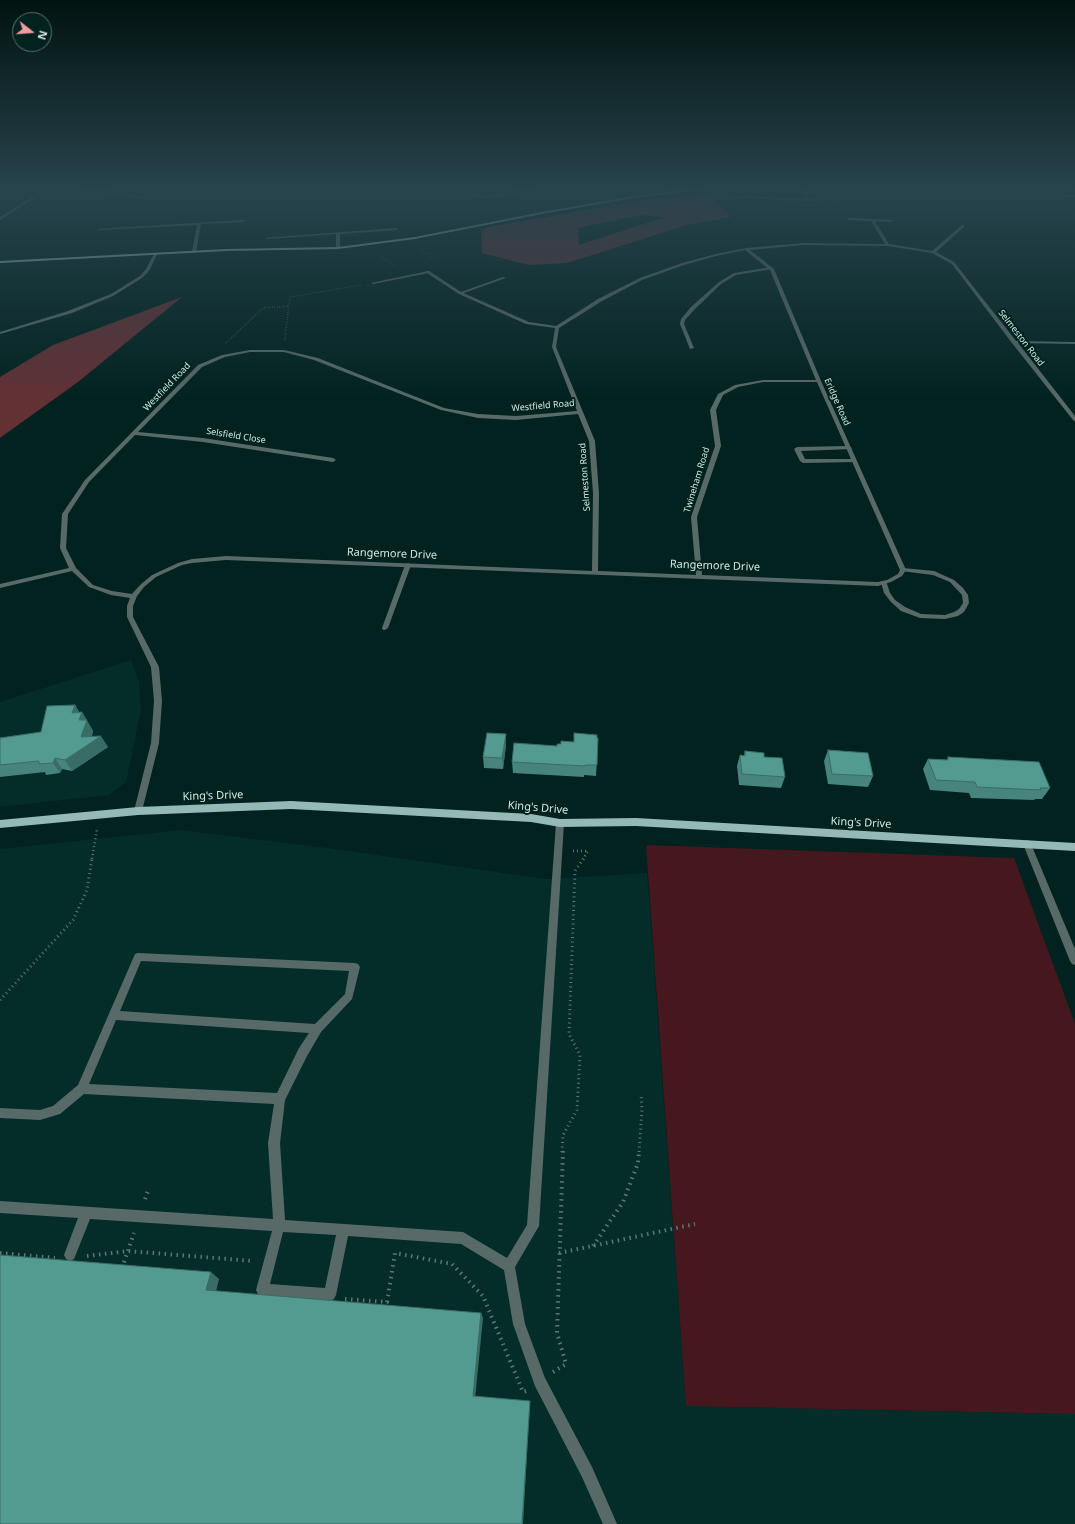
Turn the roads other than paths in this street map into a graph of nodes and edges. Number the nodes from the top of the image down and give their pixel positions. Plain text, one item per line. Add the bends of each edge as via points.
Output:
1 (19, 261) edge
2 (152, 261) edge
3 (694, 261) edge
4 (762, 261) edge
5 (950, 261) edge
6 (0, 262) edge
7 (771, 268) junction
8 (504, 278) dead end
9 (373, 283) road end
10 (460, 292) junction
11 (557, 328) junction
12 (0, 333) edge
13 (1014, 342) junction
14 (1075, 343) edge
15 (692, 348) dead end
16 (819, 381) junction
17 (581, 412) junction
18 (1075, 419) edge
19 (135, 433) junction
20 (848, 448) junction
21 (333, 460) dead end
22 (854, 460) junction
23 (408, 566) junction
24 (73, 568) junction
25 (903, 570) junction
26 (596, 573) junction
27 (700, 577) junction
28 (884, 582) junction
29 (0, 586) edge
30 (134, 596) junction
31 (385, 628) dead end
32 (138, 811) junction
33 (560, 823) junction
34 (0, 824) edge
35 (1027, 844) junction
36 (1075, 847) edge
37 (1075, 961) edge
38 (114, 1015) junction
39 (317, 1029) junction
40 (82, 1089) junction
41 (280, 1099) junction
42 (0, 1113) edge
43 (0, 1207) edge
44 (86, 1213) junction
45 (279, 1226) junction
46 (343, 1230) junction
47 (70, 1254) dead end
48 (508, 1266) junction
49 (610, 1524) edge

1 - 6 main road
2 - 12 street via 142,277 112,295 76,310
3 - 11 street, Selmeston Road via 640,279 600,300
4 - 7 street, Eridge Road
5 - 13 street, Selmeston Road
7 - 15 street via 735,274 720,283 694,308 682,324
7 - 16 street, Eridge Road
8 - 10 street
9 - 10 street via 428,272
10 - 11 street via 528,323
11 - 17 street, Selmeston Road via 554,347
13 - 14 street
13 - 18 street, Selmeston Road
16 - 20 street, Eridge Road
16 - 27 street, Twineham Road via 763,381 737,386 721,394 713,410 718,446 694,517
17 - 19 street, Westfield Road via 516,418 478,416 443,409 316,359 284,350 244,352 224,356 200,366
17 - 26 street, Selmeston Road via 592,441 596,493
19 - 21 street, Selsfield Close via 203,440
19 - 24 street, Westfield Road via 87,481 66,514 63,548
20 - 22 street, Eridge Road
20 - 22 street via 797,449 803,460
22 - 25 street, Eridge Road
23 - 26 street, Rangemore Drive
23 - 30 street, Rangemore Drive via 226,558 192,561 154,576
23 - 31 street
24 - 29 street
24 - 30 street, Westfield Road via 91,586 111,593
25 - 28 street, Rangemore Drive via 900,575
25 - 28 street via 934,573 952,581 965,595 966,603 962,610 945,618 920,616 903,609 893,601
26 - 27 street, Rangemore Drive
27 - 28 street, Rangemore Drive via 878,584
30 - 32 street via 130,616 155,667 158,701 155,743
32 - 33 main road, King's Drive via 291,805 531,818
32 - 34 main road, King's Drive
33 - 35 main road, King's Drive via 650,823
33 - 48 street via 533,1226
35 - 36 main road, King's Drive
35 - 37 street
38 - 39 street
38 - 39 street via 138,957 355,967 349,996
38 - 40 street
39 - 41 street
40 - 41 street
40 - 42 street via 56,1110 40,1115
41 - 45 street via 274,1143
43 - 44 street
44 - 45 street
44 - 47 street
45 - 46 street
45 - 46 street via 262,1290 330,1295
46 - 48 street via 464,1238
48 - 49 street via 520,1324 540,1381 587,1472

